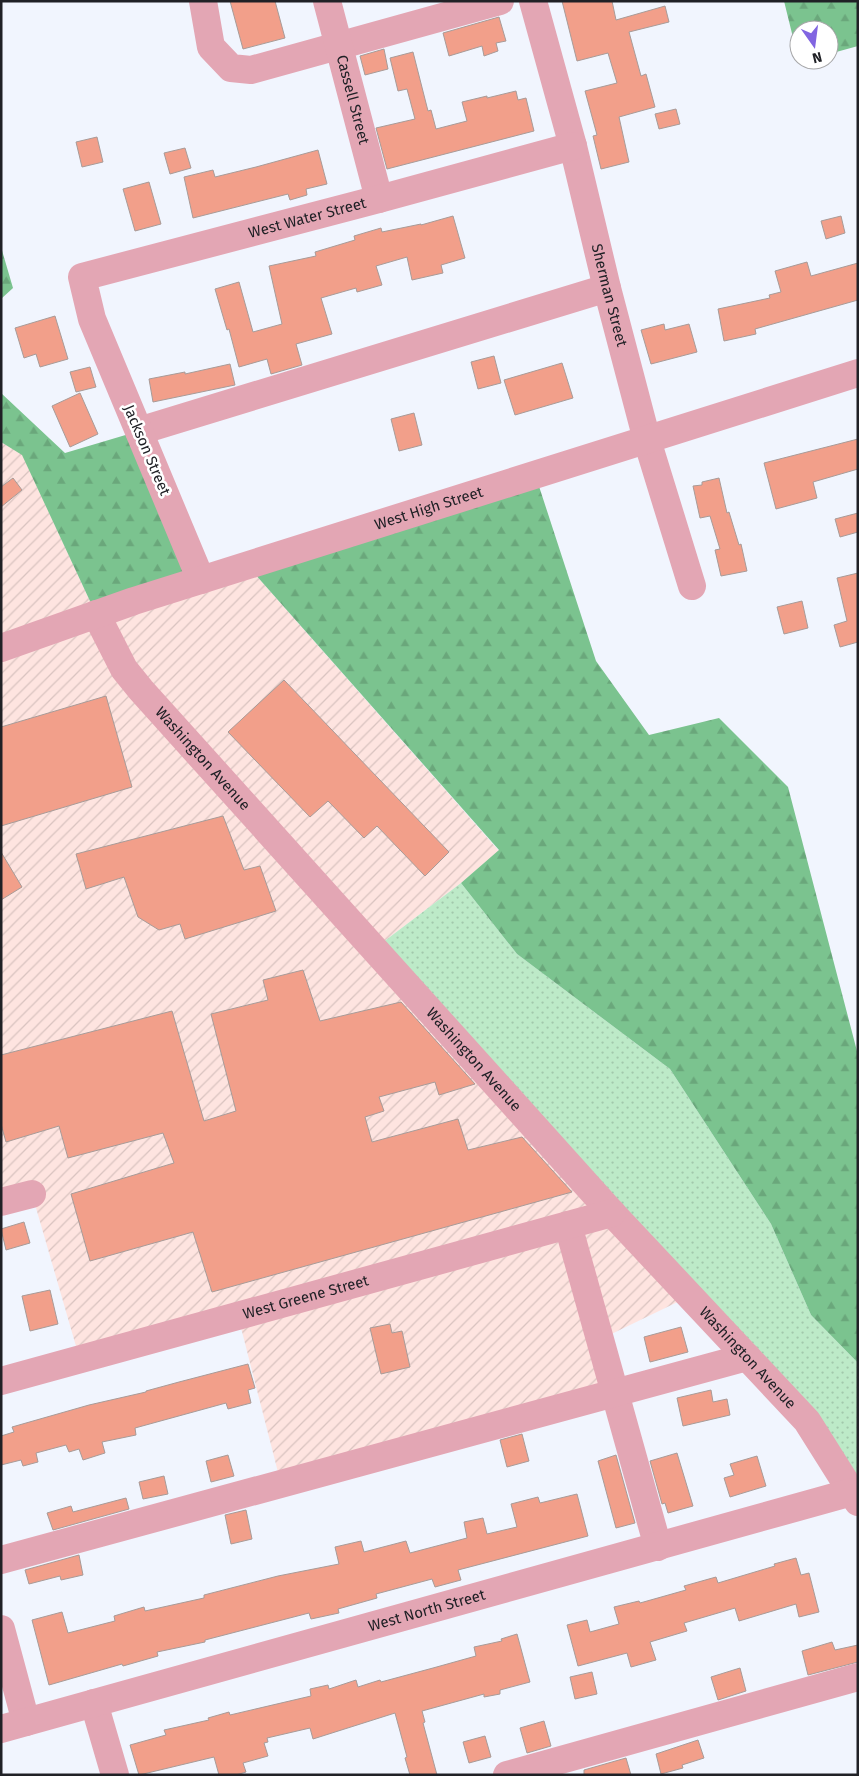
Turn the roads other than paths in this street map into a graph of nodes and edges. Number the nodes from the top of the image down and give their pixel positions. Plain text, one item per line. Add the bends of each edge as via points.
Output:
1 (203, 1) edge
2 (327, 1) edge
3 (500, 1) edge
4 (533, 1) edge
5 (338, 46) junction
6 (573, 146) junction
7 (379, 199) junction
8 (607, 288) junction
9 (92, 319) joint
10 (858, 373) edge
11 (139, 431) junction
12 (647, 440) junction
13 (201, 580) junction
14 (692, 586) dead end
15 (96, 614) junction
16 (1, 648) edge
17 (32, 1194) dead end
18 (1, 1202) edge
19 (612, 1213) junction
20 (568, 1225) junction
21 (747, 1357) junction
22 (1, 1381) edge
23 (614, 1393) junction
24 (855, 1497) edge
25 (658, 1547) junction
26 (1, 1560) edge
27 (1, 1629) edge
28 (858, 1677) edge
29 (94, 1703) junction
30 (14, 1725) edge
31 (115, 1775) edge
32 (507, 1775) edge

1 - 5 street via 211,47 231,68 251,70
2 - 5 street, Cassell Street
3 - 5 street
4 - 6 street, Sherman Street
5 - 7 street, Cassell Street
6 - 7 street, West Water Street
6 - 8 street, Sherman Street
7 - 9 street, West Water Street via 82,277
8 - 11 street
8 - 12 street, Sherman Street
9 - 11 street, Jackson Street
10 - 12 street, West High Street
11 - 13 street, Jackson Street
12 - 13 street, West High Street
12 - 14 street, Sherman Street
13 - 15 street, West High Street
15 - 16 street, West High Street
15 - 19 street, Washington Avenue via 124,669 141,690
17 - 18 street
19 - 20 street, West Greene Street
19 - 21 street, Washington Avenue
20 - 22 street, West Greene Street
20 - 23 street
21 - 23 street
21 - 24 street, Washington Avenue via 807,1421
23 - 25 street
23 - 26 street
24 - 25 street, West North Street
25 - 29 street, West North Street
27 - 30 street
28 - 32 street
29 - 30 street, West North Street
29 - 31 street

